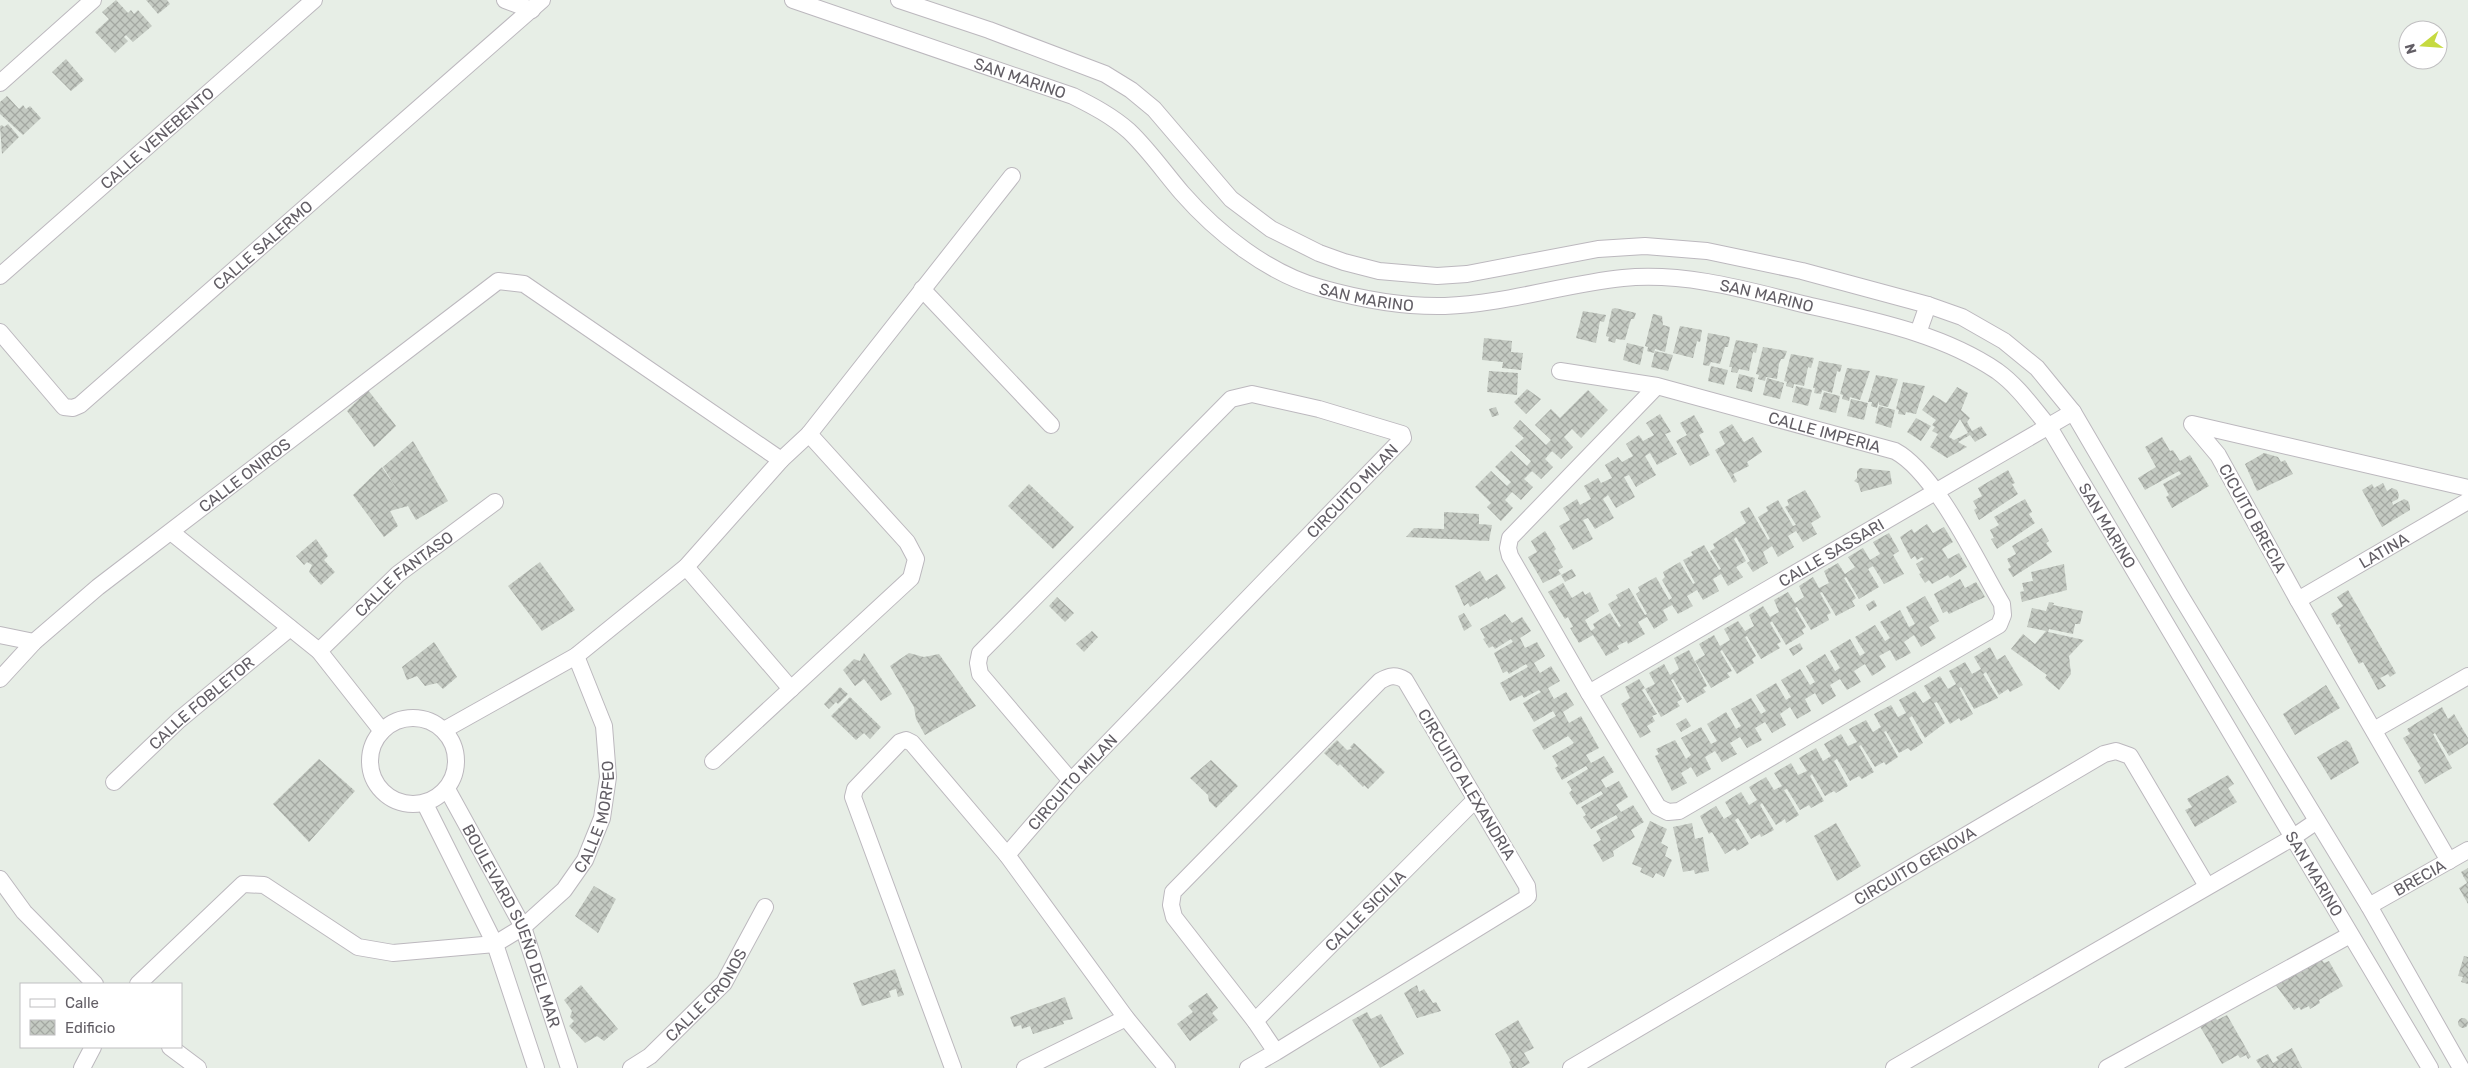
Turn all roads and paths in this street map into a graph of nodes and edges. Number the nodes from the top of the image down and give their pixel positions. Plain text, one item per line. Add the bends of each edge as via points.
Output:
1 (93, 0) edge
2 (314, 0) edge
3 (504, 0) edge
4 (793, 0) edge
5 (899, 0) edge
6 (537, 5) edge
7 (0, 83) edge
8 (1012, 176) dead end
9 (0, 276) edge
10 (922, 289) junction
11 (1928, 305) junction
12 (0, 332) edge
13 (1918, 333) junction
14 (1560, 371) dead end
15 (1658, 386) junction
16 (2073, 412) junction
17 (1051, 425) dead end
18 (2049, 427) junction
19 (810, 434) junction
20 (781, 460) junction
21 (2468, 488) edge
22 (1937, 493) junction
23 (2468, 501) edge
24 (495, 502) dead end
25 (170, 532) junction
26 (686, 567) junction
27 (2298, 600) junction
28 (290, 628) junction
29 (0, 635) edge
30 (34, 642) junction
31 (319, 651) junction
32 (576, 656) junction
33 (2468, 676) edge
34 (0, 679) edge
35 (791, 689) junction
36 (1589, 693) junction
37 (382, 730) junction
38 (444, 730) junction
39 (2374, 730) junction
40 (714, 761) dead end
41 (1071, 781) junction
42 (114, 782) dead end
43 (447, 789) junction
44 (1476, 799) junction
45 (425, 804) junction
46 (2317, 821) junction
47 (2292, 838) junction
48 (2468, 850) edge
49 (1007, 855) junction
50 (2449, 861) junction
51 (0, 879) edge
52 (2207, 886) junction
53 (2369, 906) junction
54 (765, 907) dead end
55 (523, 927) junction
56 (2350, 935) junction
57 (495, 944) junction
58 (94, 983) edge
59 (139, 983) edge
60 (1126, 1018) junction
61 (1255, 1021) junction
62 (92, 1048) edge
63 (171, 1048) edge
64 (1276, 1052) junction
65 (82, 1068) edge
66 (198, 1068) edge
67 (536, 1068) edge
68 (569, 1068) edge
69 (631, 1068) edge
70 (953, 1068) edge
71 (1025, 1068) edge
72 (1167, 1068) edge
73 (1248, 1068) edge
74 (1571, 1068) edge
75 (1894, 1068) edge
76 (2107, 1068) edge
77 (2430, 1068) edge
78 (2461, 1068) edge

1 - 7 street
2 - 9 street, CALLE VENEBENTO
3 - 6 street, CALLE SALERMO
4 - 13 street, SAN MARINO via 1073,96 1098,109 1127,130 1219,230 1263,261 1320,288 1398,304 1444,306 1480,303 1626,278 1660,277 1710,281
5 - 11 street, SAN MARINO via 1104,74 1154,109 1231,198 1271,228 1344,262 1379,271 1437,276 1467,274 1598,249 1675,247 1802,271
6 - 12 street, CALLE SALERMO via 80,405 73,408 64,406
8 - 10 street
10 - 17 street
10 - 19 street
11 - 13 street
11 - 16 street, SAN MARINO via 1962,318 2004,341 2037,368
13 - 18 street, SAN MARINO via 1975,358 1999,373 2021,393
14 - 15 street, CALLE IMPERIA
15 - 22 street, CALLE IMPERIA via 1895,451 1908,458
15 - 36 street via 1510,538 1510,556
16 - 18 street, CALLE SASSARI
16 - 46 street, SAN MARINO
18 - 22 street, CALLE SASSARI
18 - 47 street, SAN MARINO
19 - 20 street
19 - 35 street via 907,542 916,559 911,578
20 - 25 street, CALLE ONIROS via 524,284 498,281
20 - 26 street
21 - 27 street, CICUITO BRECIA via 2192,424 2218,455
22 - 36 street, CALLE SASSARI
22 - 36 street, CALLE IMPERIA via 2002,604 2003,615 1999,625 1679,811 1668,812 1658,806
23 - 27 street, LATINA
24 - 31 street, CALLE FANTASO via 398,574
25 - 28 street
25 - 30 street, CALLE ONIROS
26 - 32 street
26 - 35 street
27 - 39 street, CICUITO BRECIA
28 - 31 street
28 - 42 street, CALLE FOBLETOR via 179,720
29 - 30 street
30 - 34 street, CALLE ONIROS
31 - 37 street
32 - 38 street
32 - 55 street, CALLE MORFEO via 604,726 608,777 602,818 585,860 564,890
33 - 39 street
35 - 40 street
37 - 38 street via 401,719 424,719
37 - 45 street via 370,750 371,773 382,793 402,804
38 - 43 street via 455,750 455,772
39 - 50 street, CICUITO BRECIA
41 - 41 street, CIRCUITO MILAN via 1403,438 1402,434 1319,409 1252,394 1231,399 980,653 980,674
41 - 49 street, CIRCUITO MILAN
43 - 45 street
43 - 55 street, BOULEVARD SUEÑO DEL MAR
44 - 61 street, CALLE SICILIA
44 - 61 street, CIRCUITO ALEXANDRIA via 1405,680 1389,676 1373,688 1173,892 1170,905 1174,917
44 - 64 street, CIRCUITO ALEXANDRIA via 1527,886 1528,896
45 - 57 street, BOULEVARD SUEÑO DEL MAR
46 - 47 street
46 - 53 street, SAN MARINO
47 - 52 street
47 - 56 street, SAN MARINO
48 - 50 street, BRECIA
49 - 60 street
49 - 70 street via 912,743 906,740 900,742 855,789 855,805
50 - 53 street, BRECIA
51 - 58 street via 24,912
52 - 74 street, CIRCUITO GENOVA via 2130,756 2116,751 2104,754
52 - 75 street
53 - 78 street, SAN MARINO
54 - 69 street, CALLE CRONOS via 724,983 650,1056
55 - 57 street, CALLE MORFEO
55 - 68 street, BOULEVARD SUEÑO DEL MAR
56 - 76 street
56 - 77 street, SAN MARINO
57 - 59 street via 393,953 358,947 264,886 243,884
57 - 67 street, BOULEVARD SUEÑO DEL MAR
60 - 71 street
60 - 72 street
61 - 64 street
62 - 65 street
63 - 66 street
64 - 73 street, CIRCUITO ALEXANDRIA

